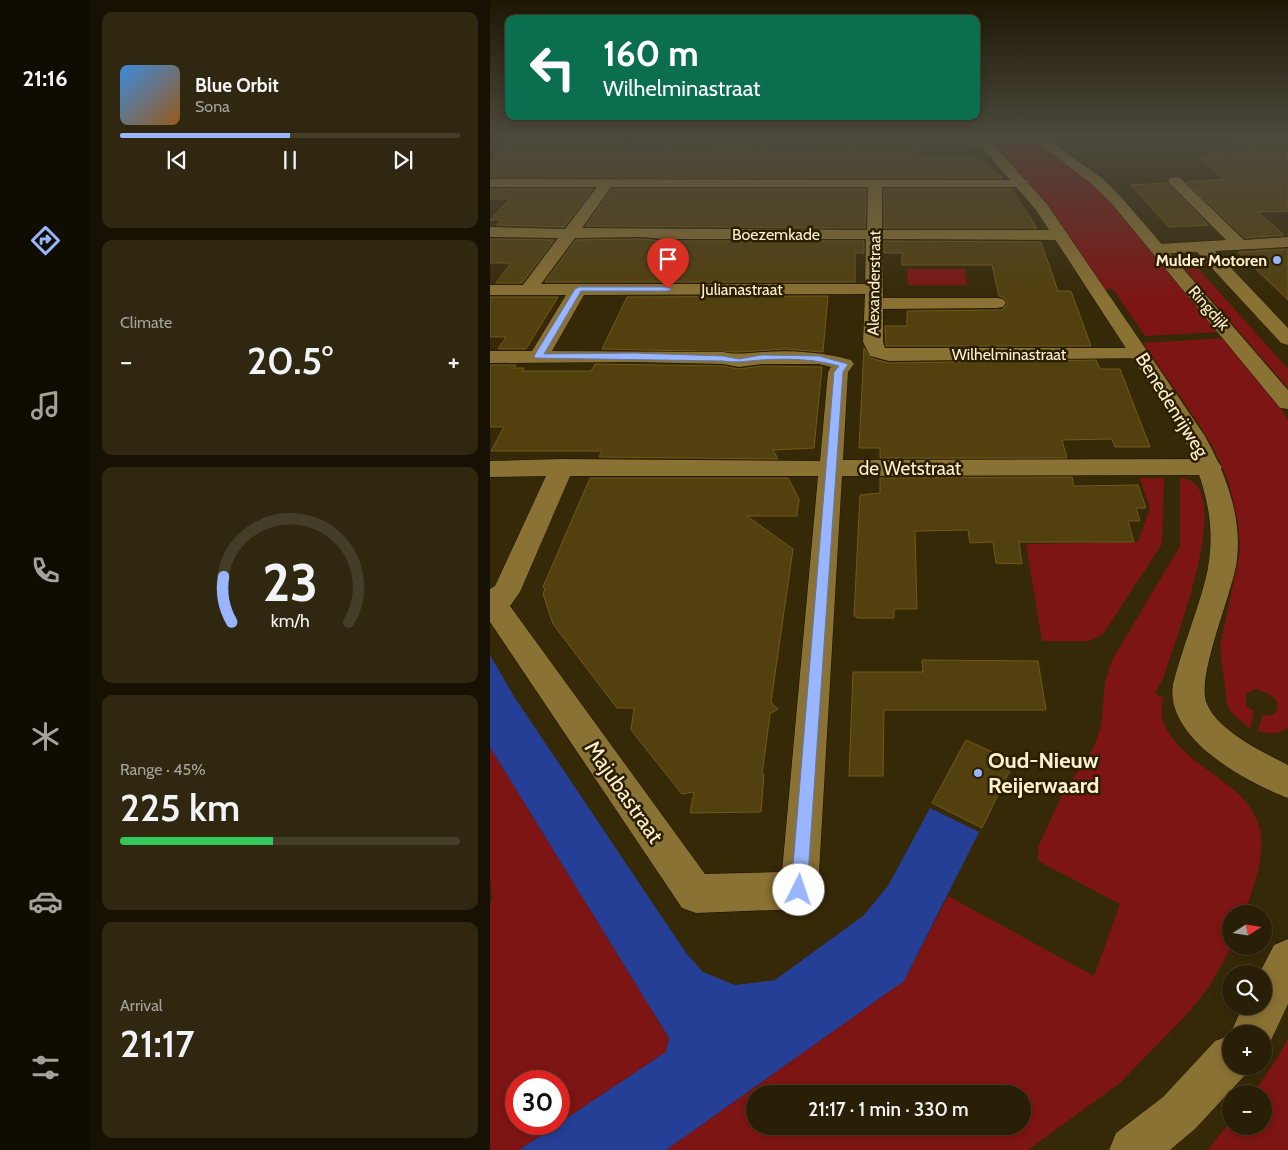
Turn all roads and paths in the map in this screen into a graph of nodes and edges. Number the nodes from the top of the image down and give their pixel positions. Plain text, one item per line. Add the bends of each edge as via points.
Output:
1 (601, 192) edge
2 (875, 192) edge
3 (1028, 192) edge
4 (1107, 192) edge
5 (1185, 192) edge
6 (490, 232) edge
7 (570, 233) junction
8 (875, 234) junction
9 (1061, 235) junction
10 (1288, 242) edge
11 (1240, 245) junction
12 (1202, 247) junction
13 (1159, 249) junction
14 (529, 289) junction
15 (579, 289) junction
16 (490, 290) edge
17 (874, 296) junction
18 (997, 303) dead end
19 (1288, 339) edge
20 (877, 352) junction
21 (1141, 354) junction
22 (538, 356) junction
23 (490, 357) edge
24 (844, 364) junction
25 (1288, 402) edge
26 (562, 467) junction
27 (490, 468) edge
28 (830, 468) junction
29 (1210, 468) junction
30 (491, 603) edge
31 (1288, 782) edge
32 (1288, 959) edge
33 (1256, 1025) edge
34 (1222, 1067) edge
35 (1133, 1150) edge

1 - 7 street
2 - 8 street, Alexanderstraat
3 - 9 street, Benedenrijweg
4 - 13 street, Ringdijk
5 - 11 street
6 - 7 street, Boezemkade
7 - 8 street, Boezemkade
7 - 14 street
8 - 9 street, Boezemkade
8 - 17 street, Alexanderstraat
9 - 21 street, Benedenrijweg
10 - 11 street
11 - 12 street
12 - 13 street
12 - 19 street
13 - 25 street, Ringdijk
14 - 15 street, Julianastraat
14 - 16 street, Julianastraat
15 - 17 street, Julianastraat via 776,289
15 - 22 street
17 - 18 street, Julianastraat
17 - 20 street, Alexanderstraat via 873,342
20 - 21 street, Wilhelminastraat
20 - 24 street
21 - 29 street, Benedenrijweg via 1194,436
22 - 23 street
22 - 24 street via 723,358 739,361 819,358
24 - 28 street via 838,372
26 - 27 street, de Wetstraat
26 - 28 street, de Wetstraat
26 - 30 street, Majubastraat via 506,592
28 - 29 street, de Wetstraat
28 - 30 street, Majubastraat via 799,890 696,894
29 - 31 street, Benedenrijweg via 1223,506 1225,537 1220,578 1203,629 1188,695 1197,717 1228,751
32 - 33 street
34 - 35 street via 1179,1113

